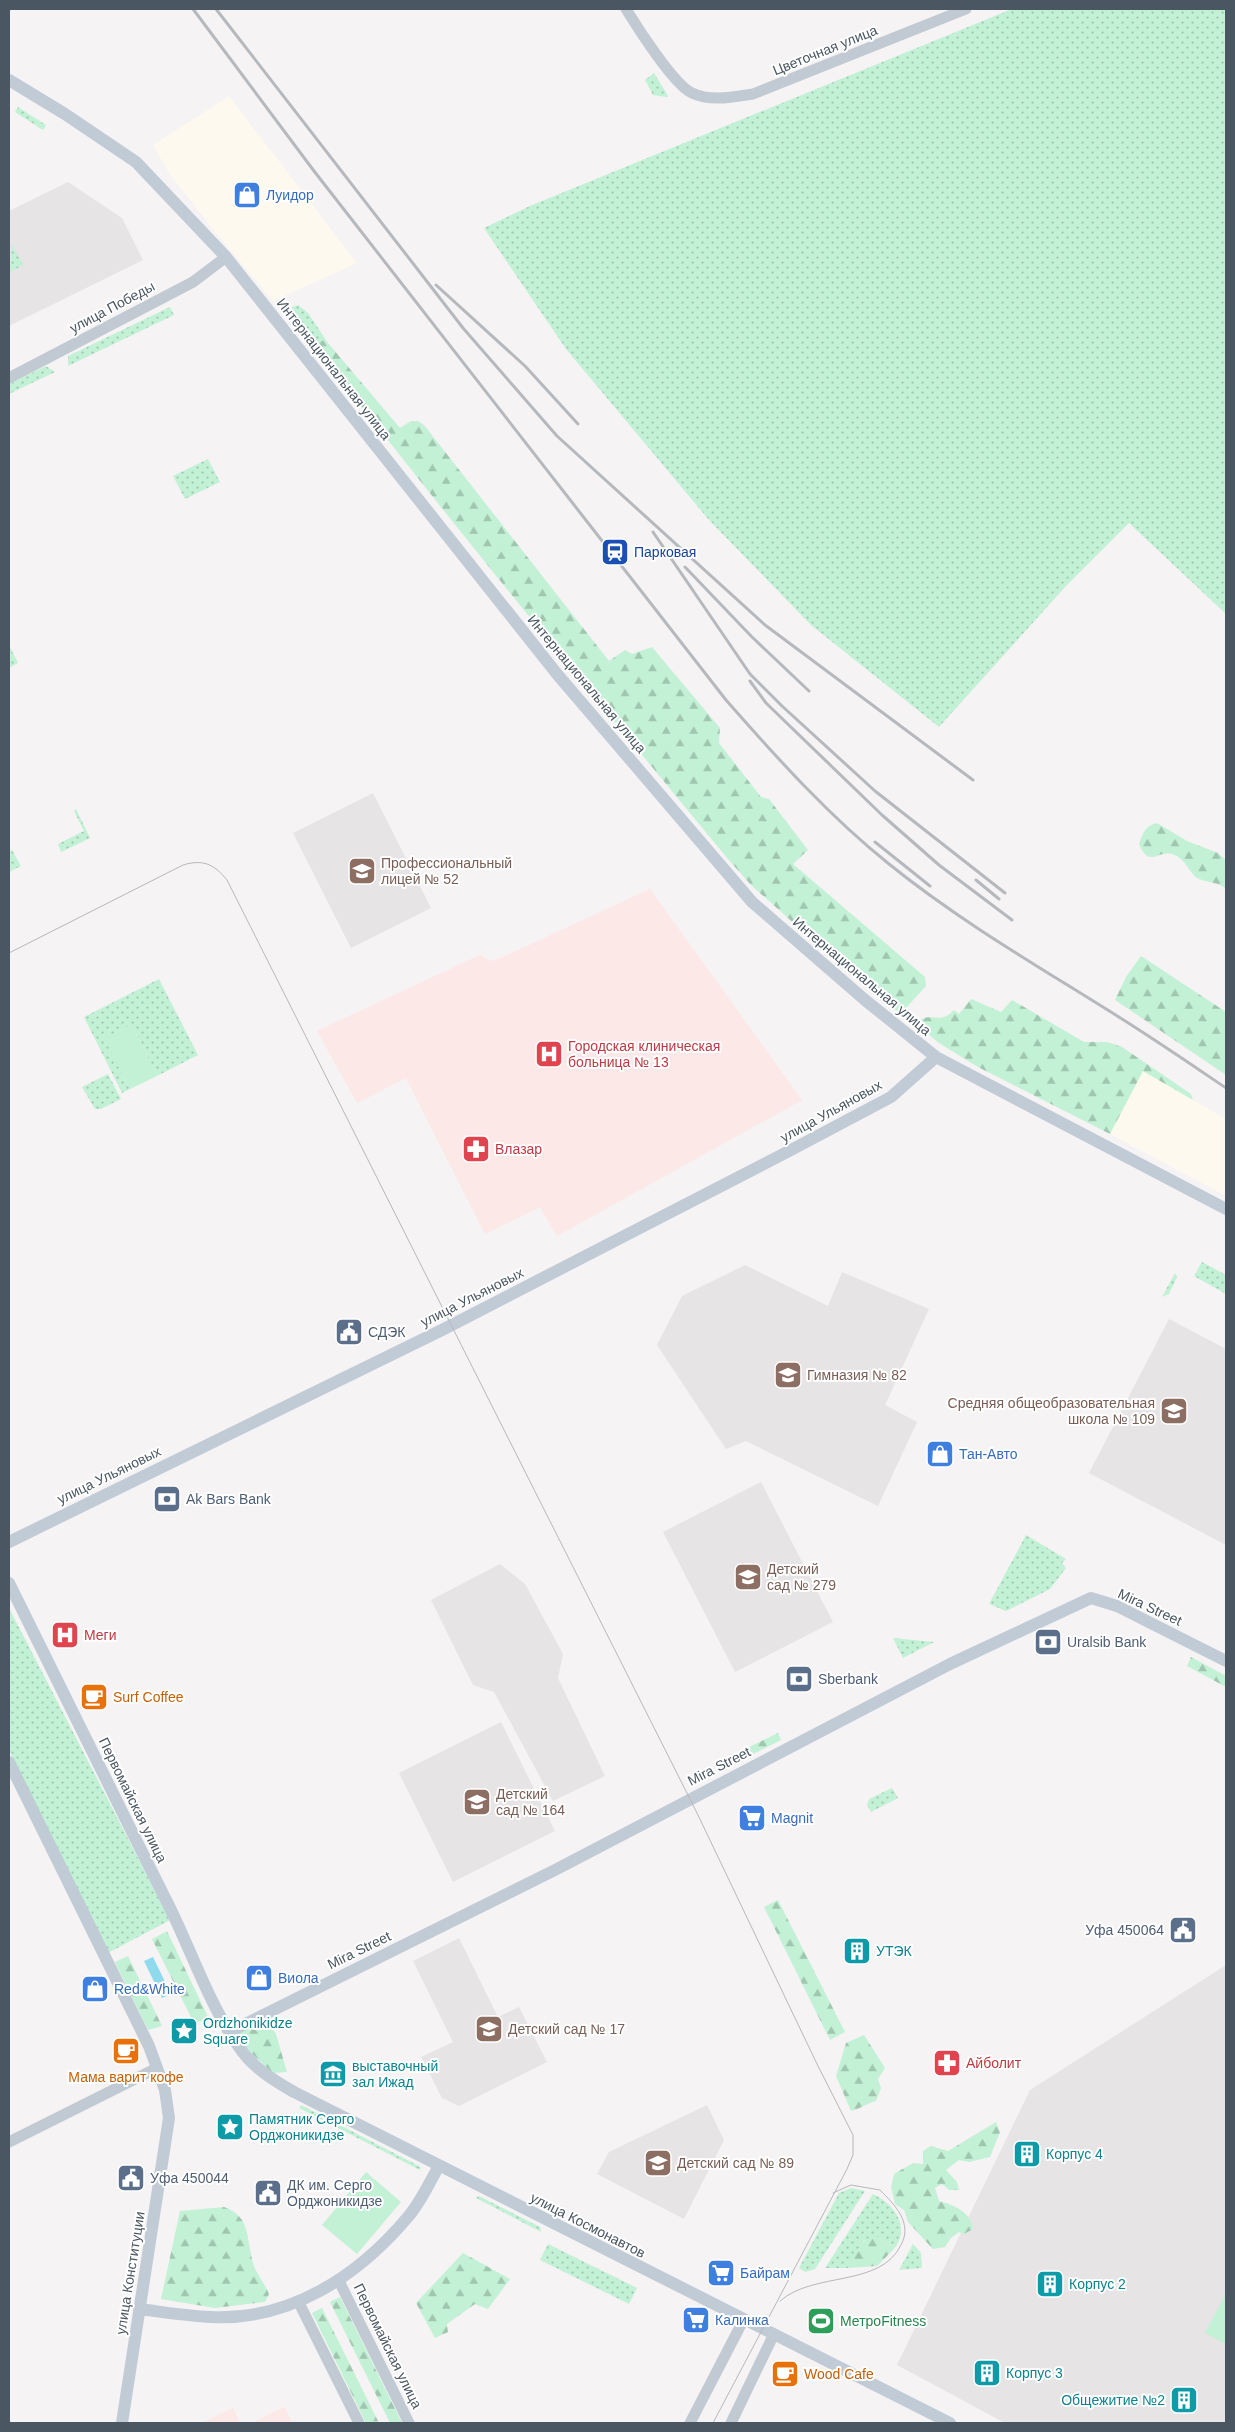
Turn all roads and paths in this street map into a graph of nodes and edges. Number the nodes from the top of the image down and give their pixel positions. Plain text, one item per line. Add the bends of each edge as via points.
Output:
1 (626, 9) edge
2 (966, 9) edge
3 (9, 80) edge
4 (226, 257) junction
5 (9, 378) edge
6 (936, 1057) junction
7 (1226, 1209) edge
8 (9, 1542) edge
9 (9, 1583) edge
10 (1226, 1661) edge
11 (9, 1762) edge
12 (229, 2032) junction
13 (157, 2068) junction
14 (9, 2142) edge
15 (439, 2166) junction
16 (339, 2281) junction
17 (298, 2301) junction
18 (139, 2309) junction
19 (744, 2320) junction
20 (774, 2334) junction
21 (122, 2423) edge
22 (359, 2423) edge
23 (409, 2423) edge
24 (690, 2423) edge
25 (731, 2423) edge
26 (950, 2423) edge

1 - 2 street, Цветочная улица via 665,66 691,93 720,99 753,94
3 - 4 main road, Интернациональная улица via 136,162
4 - 5 street, улица Победы via 193,282
4 - 6 main road, Интернациональная улица via 557,674 752,902
6 - 7 main road, Интернациональная улица
6 - 8 main road, улица Ульяновых via 891,1097 791,1150 442,1330
9 - 12 main road, Первомайская улица via 174,1916 212,2004
10 - 12 main road, Mira Street via 1117,1606 1091,1598 941,1668 555,1870
11 - 13 main road
12 - 15 main road, улица Космонавтов via 239,2048 270,2078
13 - 14 street
13 - 18 main road, улица Конституции via 165,2090 169,2118
15 - 16 main road via 409,2217
15 - 19 main road, улица Космонавтов
16 - 17 main road
16 - 23 street, Первомайская улица
17 - 18 main road via 267,2312 212,2318
17 - 22 street
18 - 21 main road, улица Конституции
19 - 20 main road, улица Космонавтов
19 - 24 street
20 - 25 street
20 - 26 main road, улица Космонавтов

